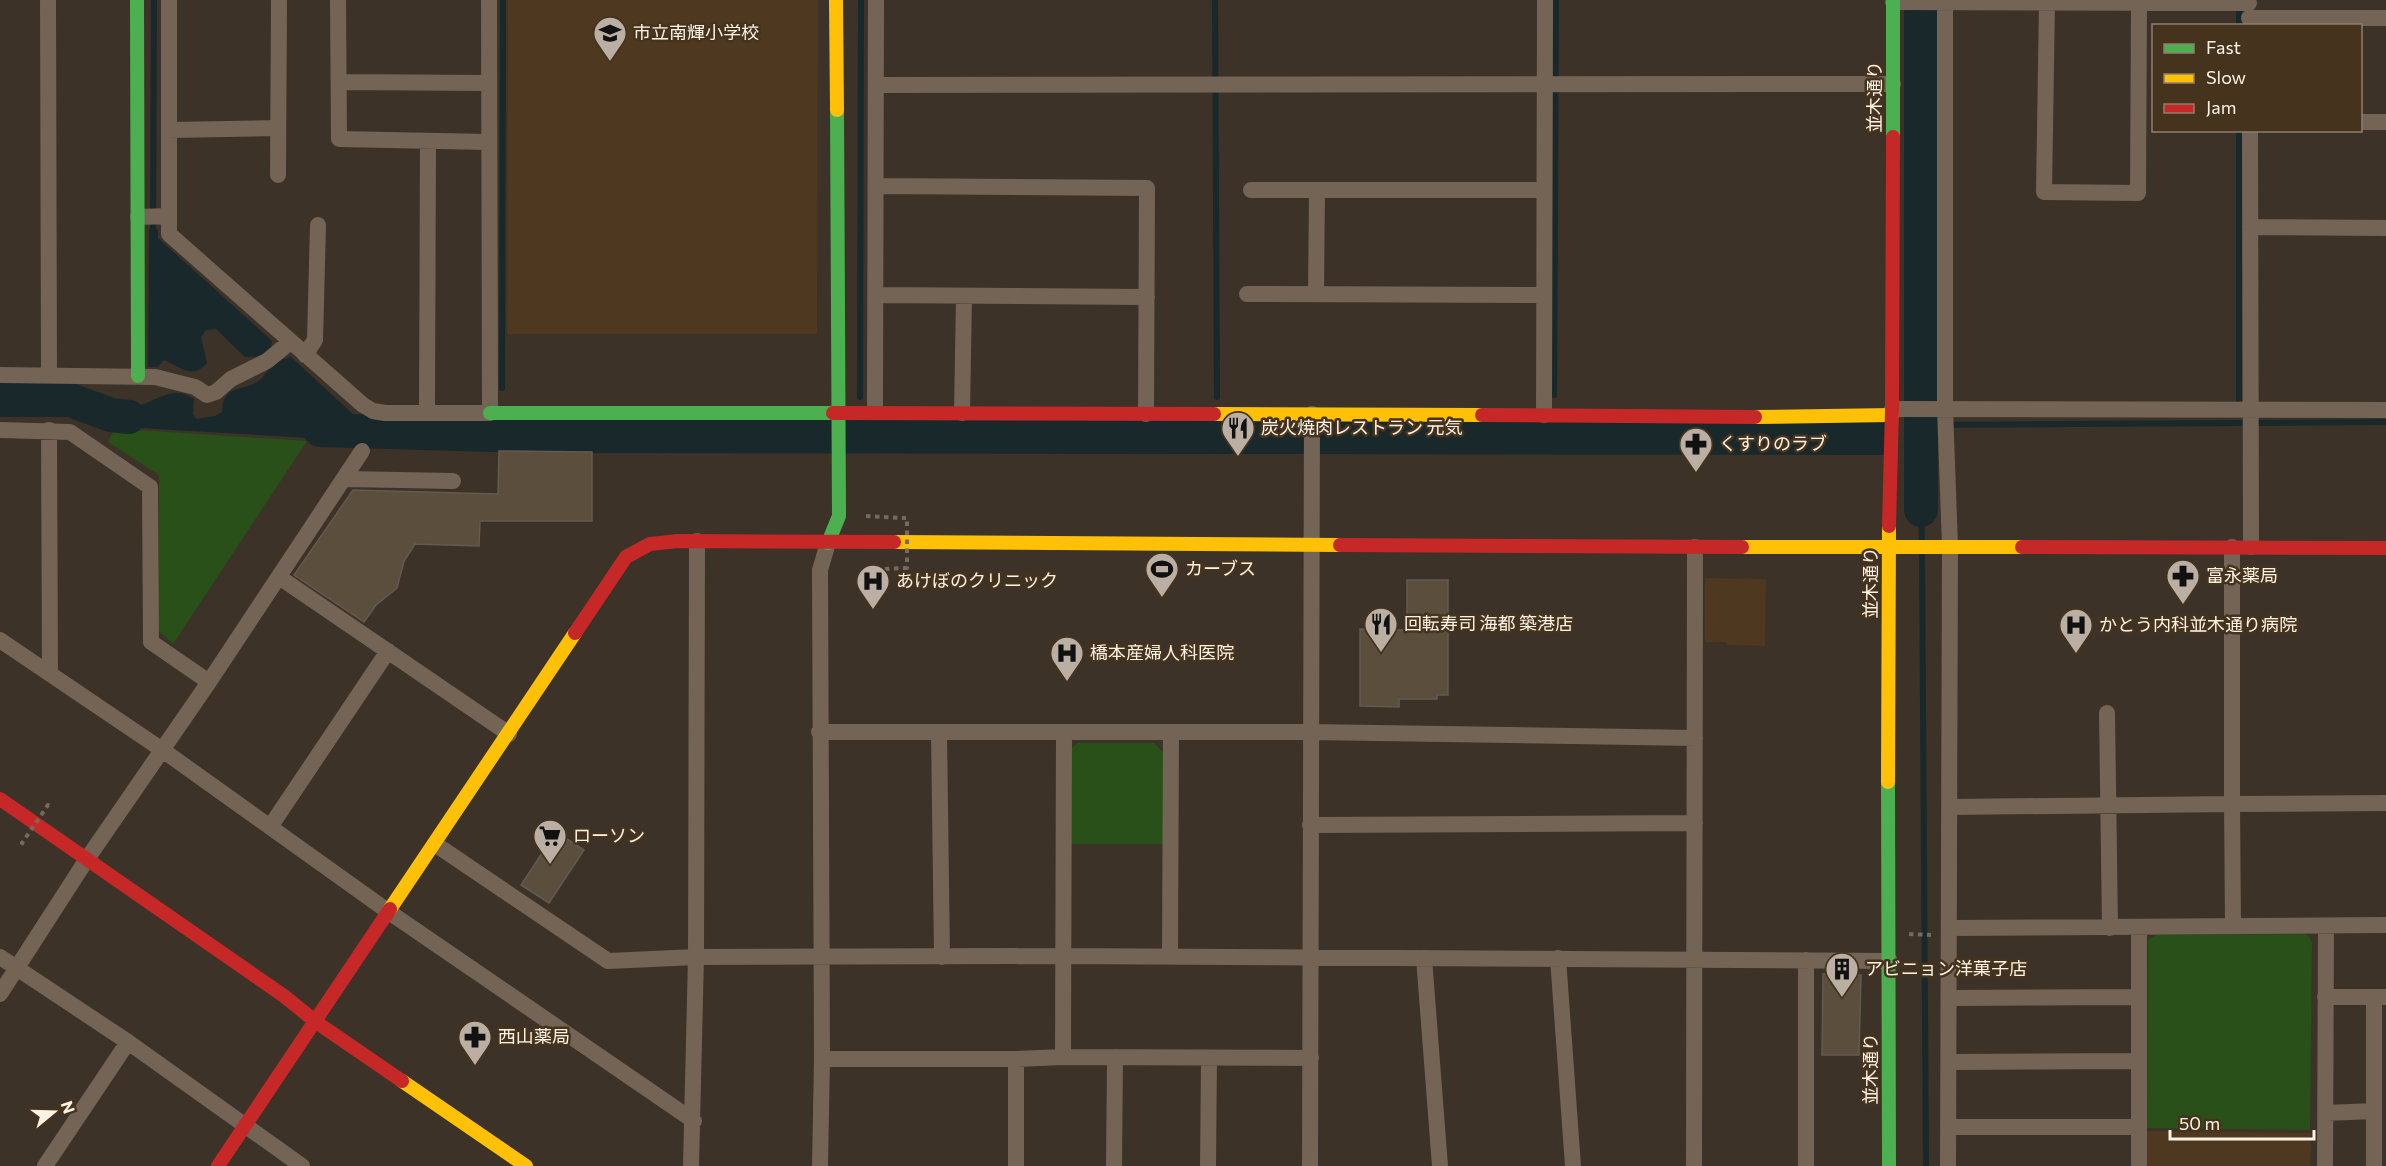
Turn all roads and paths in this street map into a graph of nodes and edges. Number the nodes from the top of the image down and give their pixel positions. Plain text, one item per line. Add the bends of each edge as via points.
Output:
1 (48, 0) edge
2 (137, 0) edge
3 (169, 0) edge
4 (279, 0) edge
5 (338, 0) edge
6 (489, 0) edge
7 (836, 0) edge
8 (876, 0) edge
9 (1545, 0) edge
10 (1898, 1) edge
11 (1942, 1) edge
12 (2047, 2) junction
13 (2139, 2) junction
14 (2245, 9) edge
15 (2386, 18) edge
16 (339, 82) junction
17 (489, 84) junction
18 (1553, 84) junction
19 (1893, 84) junction
20 (877, 85) junction
21 (2362, 122) edge
22 (2386, 122) edge
23 (279, 128) junction
24 (169, 130) junction
25 (2250, 132) edge
26 (428, 141) junction
27 (488, 142) junction
28 (278, 175) dead end
29 (876, 186) junction
30 (1251, 190) dead end
31 (1317, 190) junction
32 (1543, 190) junction
33 (153, 216) junction
34 (318, 225) dead end
35 (2250, 227) junction
36 (2386, 228) edge
37 (1247, 294) dead end
38 (1316, 294) junction
39 (876, 295) junction
40 (1543, 295) junction
41 (964, 296) junction
42 (1147, 297) junction
43 (290, 342) junction
44 (305, 355) junction
45 (0, 375) edge
46 (49, 375) junction
47 (138, 376) junction
48 (2386, 410) edge
49 (1897, 411) junction
50 (875, 412) junction
51 (427, 413) junction
52 (490, 413) junction
53 (962, 413) junction
54 (1146, 414) junction
55 (2246, 414) junction
56 (1544, 415) junction
57 (1943, 416) junction
58 (839, 419) junction
59 (0, 430) edge
60 (49, 430) junction
61 (1312, 430) junction
62 (362, 451) dead end
63 (345, 479) junction
64 (453, 481) dead end
65 (866, 516) dead end
66 (697, 541) junction
67 (828, 543) junction
68 (1312, 544) junction
69 (1943, 546) junction
70 (1695, 547) junction
71 (1889, 547) junction
72 (2232, 547) junction
73 (2251, 547) junction
74 (2386, 548) edge
75 (867, 570) dead end
76 (279, 577) junction
77 (0, 640) edge
78 (387, 651) junction
79 (50, 674) junction
80 (209, 682) junction
81 (2107, 713) dead end
82 (819, 732) junction
83 (939, 732) junction
84 (1064, 732) junction
85 (1171, 732) junction
86 (1310, 732) junction
87 (508, 734) junction
88 (1695, 738) junction
89 (161, 749) junction
90 (0, 799) edge
91 (2386, 803) edge
92 (2232, 804) junction
93 (2109, 806) junction
94 (51, 807) dead end
95 (1950, 807) junction
96 (1695, 823) junction
97 (1310, 825) junction
98 (270, 827) junction
99 (24, 844) dead end
100 (435, 844) junction
101 (87, 859) junction
102 (389, 912) junction
103 (2386, 925) edge
104 (2233, 926) junction
105 (2326, 926) junction
106 (2110, 928) junction
107 (2139, 928) junction
108 (1942, 932) junction
109 (1908, 934) dead end
110 (1062, 956) junction
111 (0, 957) edge
112 (696, 957) junction
113 (942, 957) junction
114 (1170, 957) junction
115 (820, 958) junction
116 (1311, 958) junction
117 (1424, 958) junction
118 (1558, 958) junction
119 (1695, 958) junction
120 (1806, 960) junction
121 (1890, 961) junction
122 (17, 969) junction
123 (0, 993) edge
124 (2325, 997) junction
125 (2380, 997) edge
126 (1949, 998) junction
127 (2139, 998) junction
128 (316, 1022) junction
129 (128, 1042) junction
130 (1063, 1057) junction
131 (1115, 1058) junction
132 (1209, 1058) junction
133 (1311, 1058) junction
134 (822, 1059) junction
135 (1016, 1059) junction
136 (1949, 1062) junction
137 (2139, 1062) junction
138 (2374, 1111) junction
139 (2325, 1113) junction
140 (694, 1121) junction
141 (245, 1126) junction
142 (1949, 1127) junction
143 (2139, 1127) junction
144 (45, 1166) edge
145 (218, 1166) edge
146 (302, 1166) edge
147 (526, 1166) edge
148 (692, 1166) edge
149 (820, 1166) edge
150 (1016, 1166) edge
151 (1114, 1166) edge
152 (1208, 1166) edge
153 (1310, 1166) edge
154 (1440, 1166) edge
155 (1574, 1166) edge
156 (1694, 1166) edge
157 (1806, 1166) edge
158 (1889, 1166) edge
159 (1948, 1166) edge
160 (2139, 1166) edge
161 (2325, 1166) edge
162 (2374, 1166) edge

1 - 46 street
2 - 33 street
3 - 24 street
4 - 23 street
5 - 16 street
6 - 17 street
7 - 58 street
8 - 20 street
9 - 18 street
10 - 11 street
10 - 19 street, 並木通り
11 - 12 street
11 - 57 street
12 - 13 street
12 - 13 street via 2044,192 2138,193
13 - 14 street
14 - 15 street
16 - 17 street
16 - 26 street via 339,139
17 - 27 street
18 - 19 street
18 - 20 street
18 - 32 street
19 - 49 street, 並木通り
20 - 29 street
21 - 22 street
23 - 24 street
23 - 28 street
24 - 33 street
25 - 35 street
26 - 27 street
26 - 51 street
27 - 52 street
29 - 39 street
29 - 42 street via 1147,188
30 - 31 street
31 - 32 street
31 - 38 street
32 - 40 street
33 - 43 street
33 - 47 street
34 - 44 street via 315,340
35 - 36 street
35 - 55 street
37 - 38 street
38 - 40 street
39 - 41 street
39 - 50 street
40 - 56 street
41 - 42 street
41 - 53 street
42 - 54 street
43 - 44 street
43 - 47 street via 271,358 207,395 187,385
44 - 51 street via 373,411
45 - 46 street
46 - 47 street
48 - 55 street
49 - 56 street via 1701,418
49 - 57 street
49 - 71 street, 並木通り
50 - 53 street
50 - 58 street
51 - 52 street
52 - 58 street
53 - 54 street
54 - 61 street
55 - 57 street
55 - 73 street
56 - 61 street
57 - 69 street
58 - 67 street via 839,516
59 - 60 street
60 - 79 street
60 - 80 street via 70,432 150,487 151,642
61 - 68 street
62 - 63 street
63 - 64 street
63 - 76 street
65 - 75 path, bridge via 908,518 907,568
66 - 67 street
66 - 87 street via 645,544 626,557
66 - 112 street
67 - 68 street
67 - 82 street via 820,570
68 - 70 street
68 - 86 street
69 - 71 street
69 - 72 street
69 - 95 street
70 - 71 street
70 - 88 street
71 - 121 street, 並木通り
72 - 73 street
72 - 92 street
73 - 74 street
76 - 78 street
76 - 80 street
77 - 79 street
78 - 87 street
78 - 98 street
79 - 89 street
80 - 89 street
81 - 93 street
82 - 83 street
82 - 115 street
83 - 84 street
83 - 113 street
84 - 85 street
84 - 110 street
85 - 86 street
85 - 114 street
86 - 88 street
86 - 97 street
87 - 100 street
88 - 96 street
89 - 98 street
89 - 101 street
90 - 101 street
91 - 92 street
92 - 93 street
92 - 104 street
93 - 95 street
93 - 106 street
94 - 99 path, bridge via 48,805
95 - 108 street
96 - 97 street
96 - 119 street
97 - 116 street
98 - 102 street
100 - 102 street
100 - 112 street via 608,961
101 - 122 street
101 - 128 street
102 - 128 street
102 - 140 street
103 - 105 street
104 - 105 street
104 - 107 street
105 - 124 street
106 - 107 street
106 - 108 street
107 - 127 street
108 - 109 path
108 - 126 street
110 - 113 street
110 - 114 street
110 - 130 street
111 - 122 street
112 - 115 street
112 - 140 street
113 - 115 street
114 - 116 street
115 - 134 street
116 - 117 street
116 - 133 street
117 - 118 street
117 - 154 street
118 - 119 street
118 - 155 street
119 - 120 street
119 - 156 street
120 - 121 street
120 - 157 street
121 - 158 street, 並木通り
122 - 123 street
122 - 129 street
124 - 125 street
124 - 139 street
125 - 138 street
126 - 127 street
126 - 136 street
127 - 137 street
128 - 141 street
128 - 147 street
129 - 141 street
129 - 144 street
130 - 131 street
130 - 135 street
131 - 132 street
131 - 151 street
132 - 133 street
132 - 152 street
133 - 153 street
134 - 135 street
134 - 149 street
135 - 150 street
136 - 137 street
136 - 142 street
137 - 143 street
138 - 139 street
138 - 162 street
139 - 161 street
140 - 148 street
141 - 145 street
141 - 146 street
142 - 143 street
142 - 159 street
143 - 160 street

